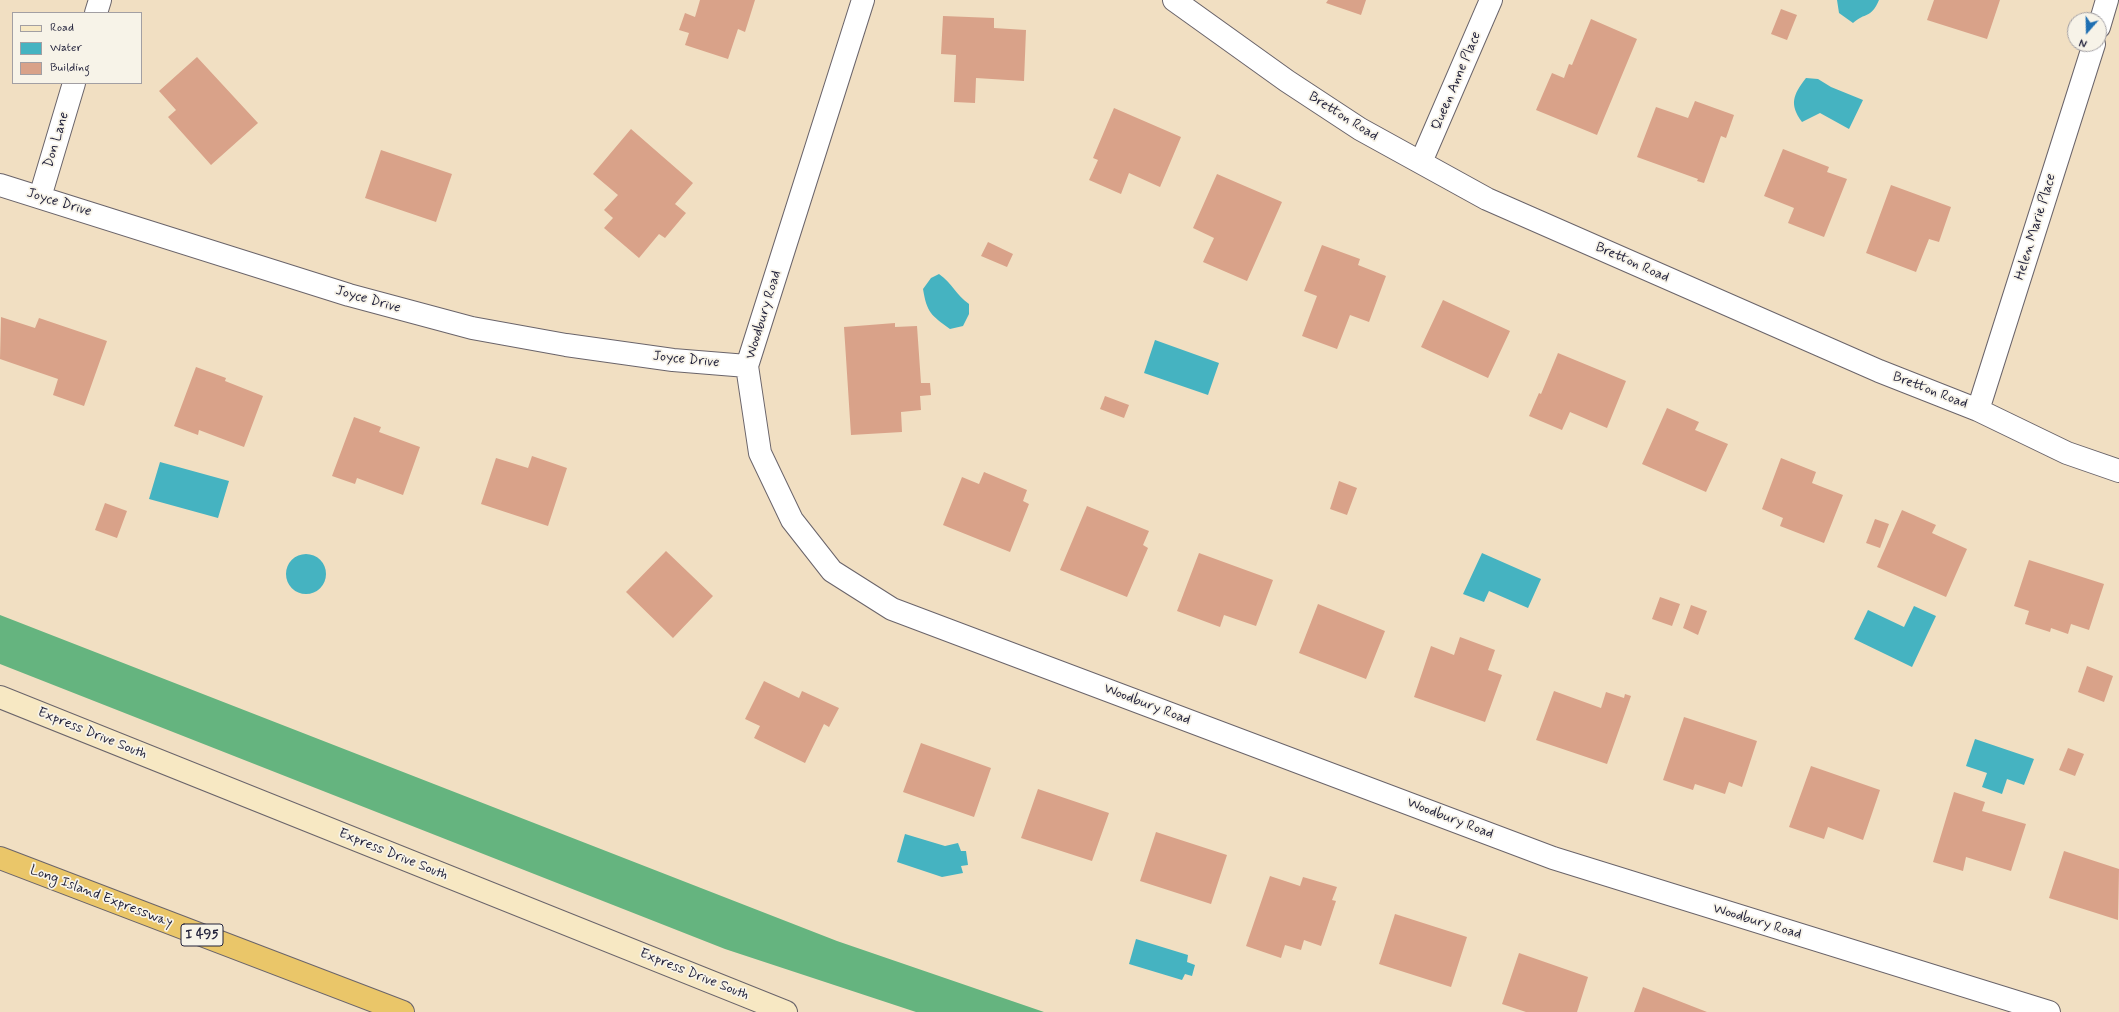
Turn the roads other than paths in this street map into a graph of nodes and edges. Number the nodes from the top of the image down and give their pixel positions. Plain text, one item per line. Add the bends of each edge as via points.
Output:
1 (100, 0) edge
2 (863, 0) edge
3 (1174, 0) edge
4 (1491, 0) edge
5 (2107, 0) edge
6 (96, 12) edge
7 (2103, 12) edge
8 (2091, 52) edge
9 (74, 84) edge
10 (1422, 162) junction
11 (0, 184) edge
12 (40, 197) junction
13 (747, 366) junction
14 (1978, 410) junction
15 (2119, 471) edge
16 (0, 697) edge
17 (0, 858) edge
18 (403, 1012) edge
19 (786, 1012) edge
20 (2049, 1012) edge

1 - 6 street
2 - 13 street, Woodbury Road
3 - 10 street, Bretton Road via 1287,81 1360,129
4 - 10 street, Queen Anne Place
5 - 7 street
8 - 14 street, Helen Marie Place
9 - 12 street, Don Lane
10 - 14 street, Bretton Road via 1486,199 1879,372
11 - 12 street, Joyce Drive
12 - 13 street, Joyce Drive via 349,295 472,328 566,345 673,360
13 - 20 street, Woodbury Road via 760,453 792,520 832,571 892,609 1553,858
14 - 15 street, Bretton Road via 2067,454
16 - 19 main road, Express Drive South
17 - 18 highway, Long Island Expressway / I 495

